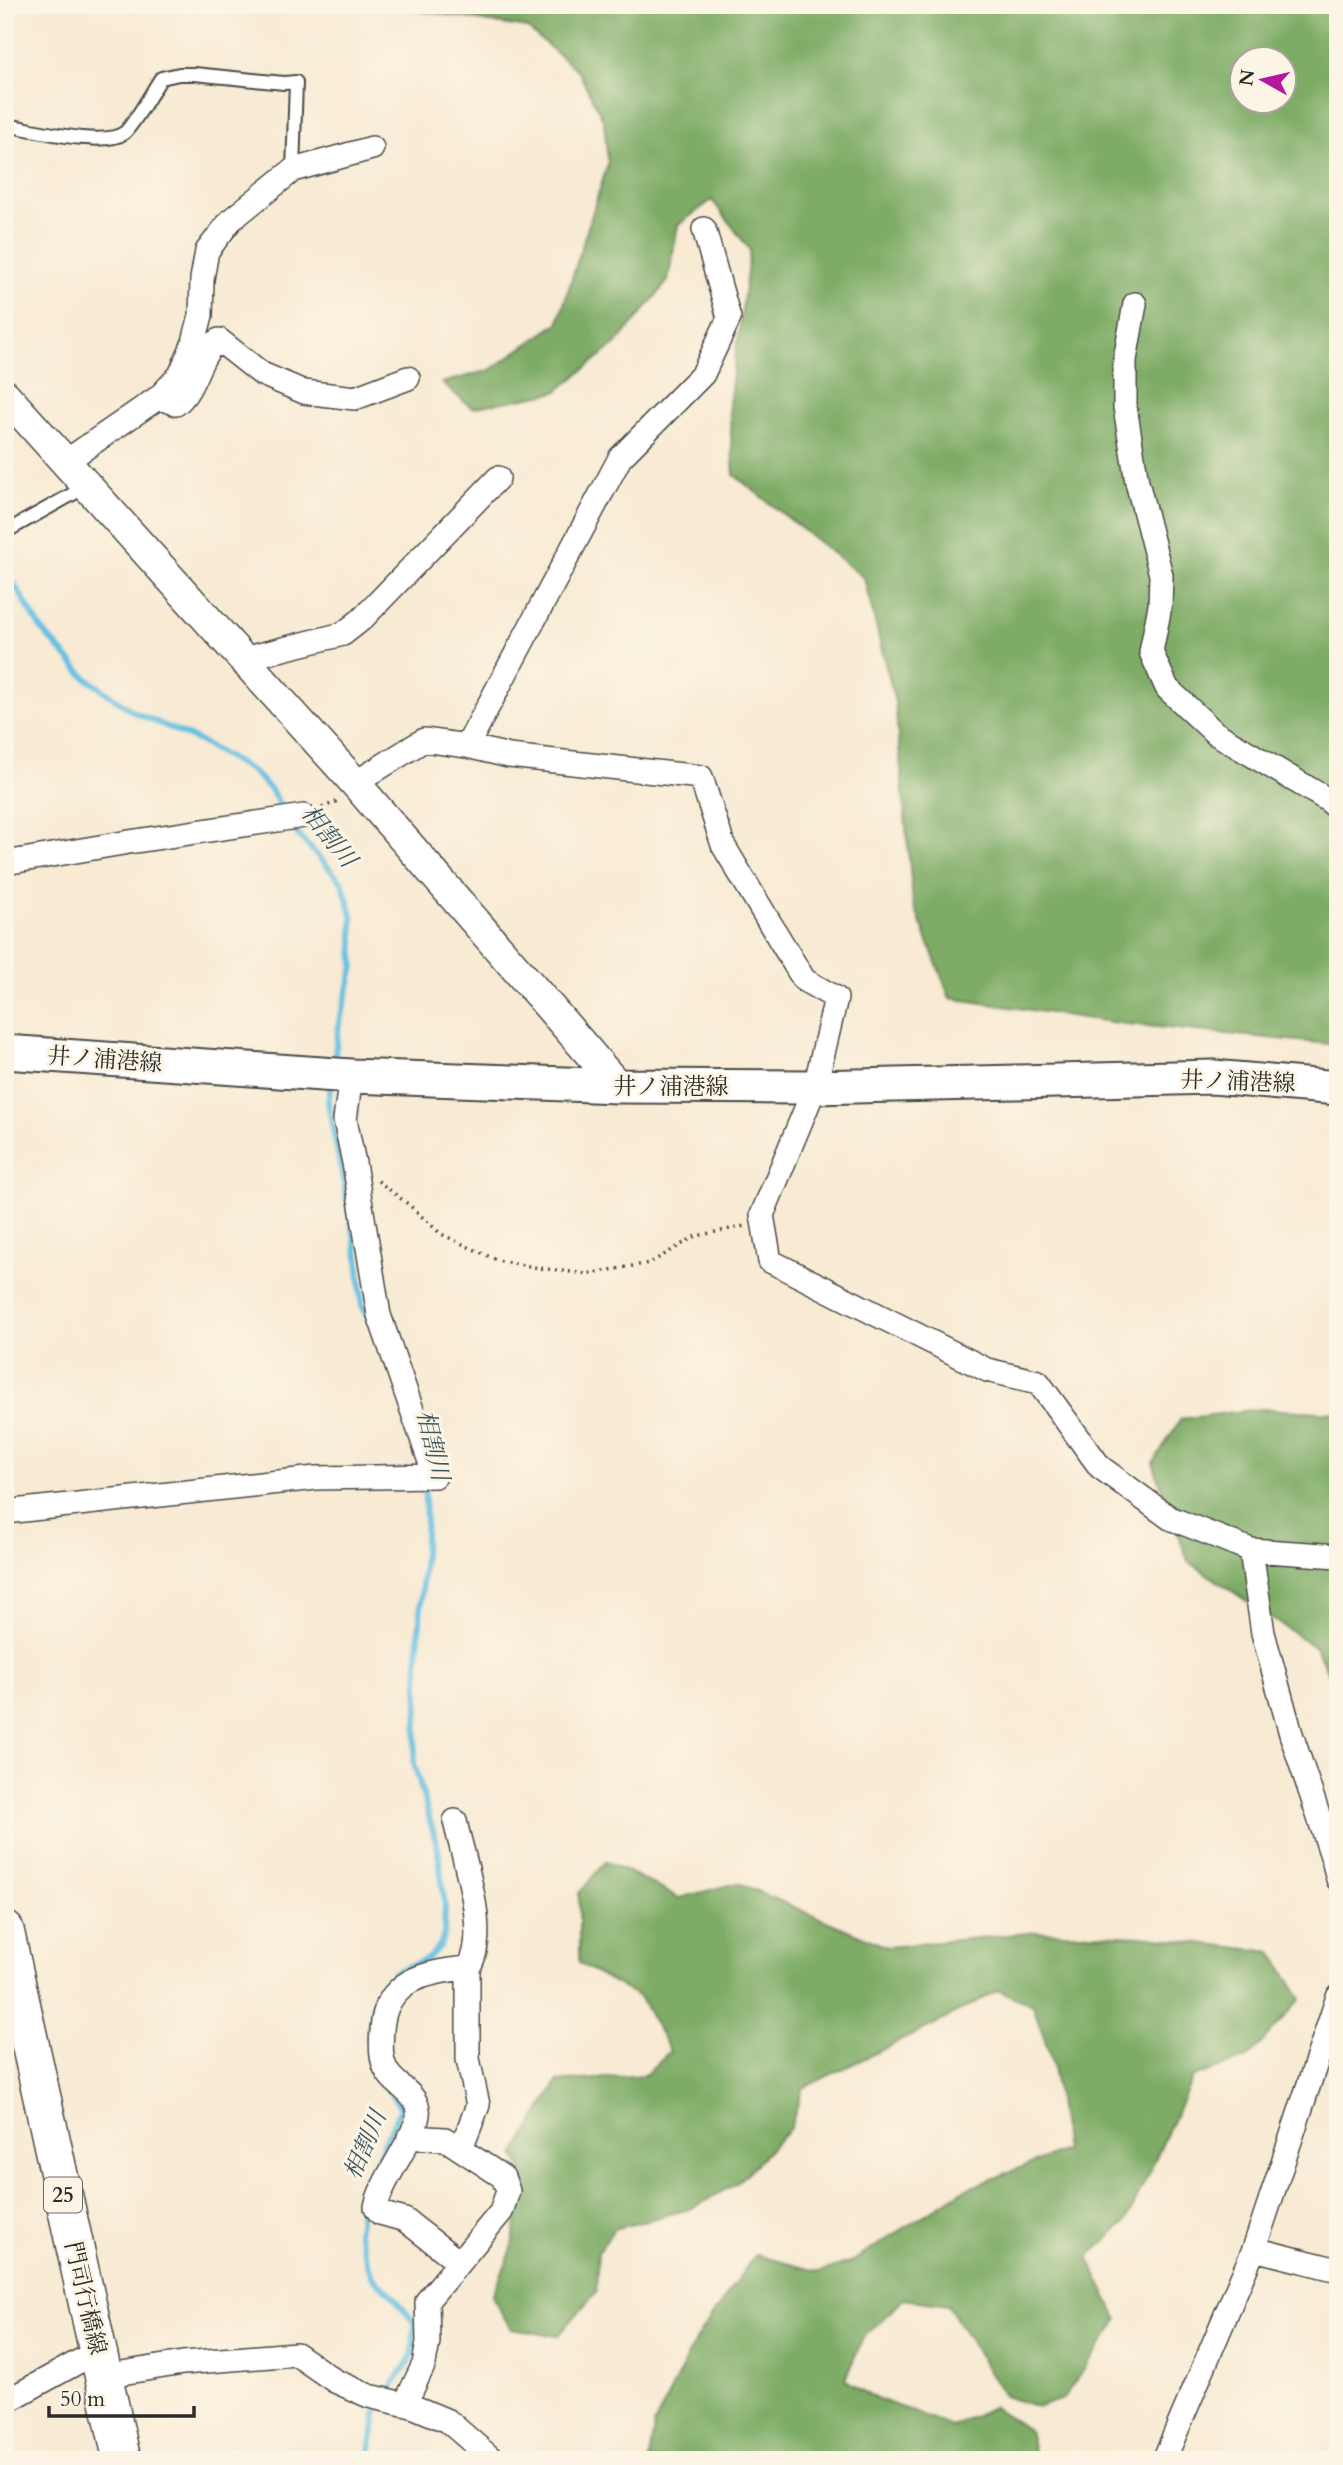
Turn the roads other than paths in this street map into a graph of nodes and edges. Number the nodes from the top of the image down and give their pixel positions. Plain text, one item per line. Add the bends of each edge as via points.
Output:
1 (5, 125) edge
2 (372, 148) dead end
3 (293, 170) junction
4 (704, 229) dead end
5 (1135, 303) dead end
6 (408, 378) dead end
7 (5, 395) edge
8 (159, 397) junction
9 (65, 462) junction
10 (498, 478) dead end
11 (87, 486) junction
12 (5, 533) edge
13 (243, 659) junction
14 (467, 746) junction
15 (359, 787) junction
16 (1338, 809) edge
17 (304, 816) road end
18 (5, 863) edge
19 (5, 1052) edge
20 (351, 1076) junction
21 (618, 1086) junction
22 (815, 1087) junction
23 (1338, 1088) edge
24 (5, 1512) edge
25 (1251, 1550) junction
26 (1338, 1556) edge
27 (455, 1821) dead end
28 (1338, 1879) edge
29 (5, 1930) edge
30 (468, 1968) junction
31 (1338, 1997) edge
32 (409, 2137) junction
33 (461, 2149) junction
34 (1254, 2249) junction
35 (459, 2262) junction
36 (1338, 2270) edge
37 (101, 2364) junction
38 (5, 2402) edge
39 (405, 2404) junction
40 (122, 2460) edge
41 (494, 2460) edge
42 (1164, 2460) edge

1 - 3 lane via 88,139 112,138 125,132 161,78 194,74 296,82
2 - 3 street
3 - 8 street via 231,220 207,251 194,342 180,375
4 - 14 street via 729,318 703,374 620,458
5 - 16 street via 1125,360 1125,407 1137,482 1161,575 1151,652 1167,688 1215,733
6 - 8 street via 355,398 304,392 262,374 219,340 210,346 187,396 176,404
7 - 9 street
8 - 9 street
9 - 11 street
10 - 13 street via 344,634
11 - 12 lane
11 - 13 street
13 - 15 street
14 - 15 street via 424,740
14 - 22 street via 509,756 701,777 723,845 804,980 836,998
15 - 21 street
17 - 18 street
19 - 20 main road, 井ノ浦港線
20 - 21 main road, 井ノ浦港線
20 - 24 street via 345,1120 379,1315 435,1476 316,1478
21 - 22 main road, 井ノ浦港線
22 - 23 main road, 井ノ浦港線 via 1213,1077
22 - 25 street via 762,1215 770,1261 987,1370 1038,1382 1100,1467 1170,1518
25 - 26 street
25 - 28 street via 1263,1633
27 - 30 street via 477,1930 475,1958
29 - 37 main road, 門司行橋線 / 25
30 - 32 street via 432,1971 400,1987 387,2004 381,2044 384,2067 418,2108
30 - 33 street via 468,2059 478,2105
31 - 34 street
32 - 33 street via 445,2139
32 - 35 street via 376,2207 380,2213 405,2220
33 - 35 street via 503,2177 508,2191 501,2212
34 - 36 street
34 - 42 street
35 - 39 street via 426,2301 424,2364
37 - 38 street
37 - 39 street via 296,2354 335,2381 369,2396
37 - 40 main road, 門司行橋線 / 25
39 - 41 street via 448,2421

